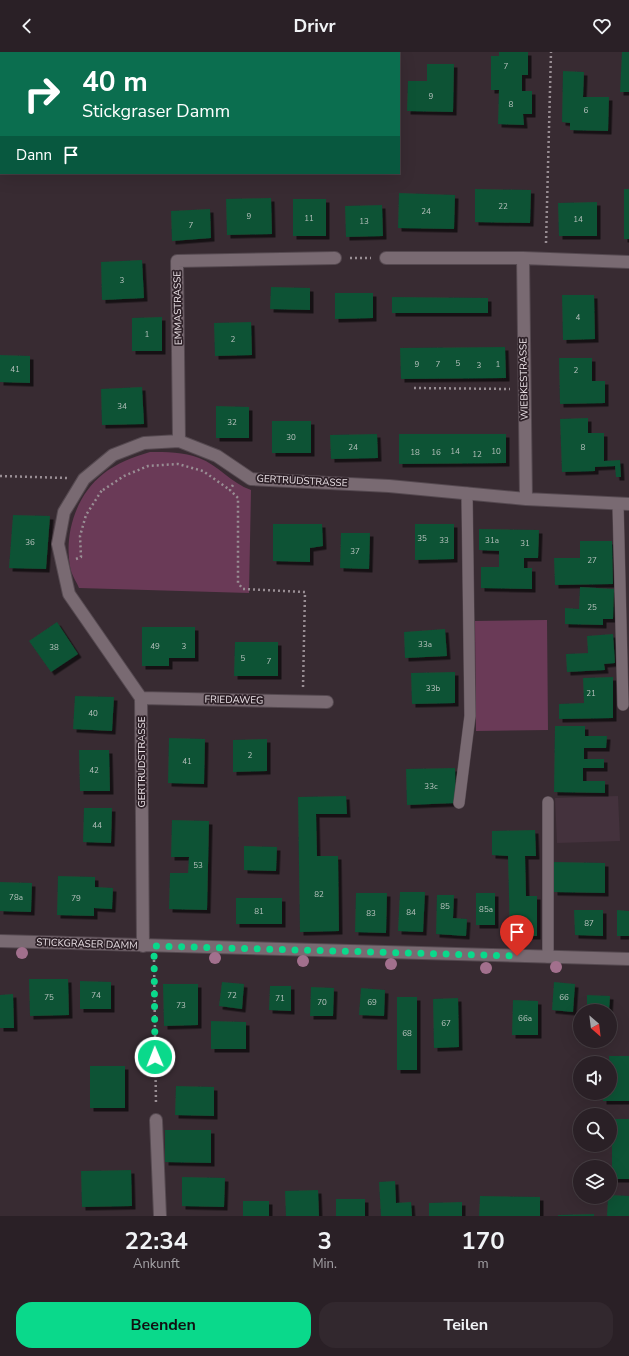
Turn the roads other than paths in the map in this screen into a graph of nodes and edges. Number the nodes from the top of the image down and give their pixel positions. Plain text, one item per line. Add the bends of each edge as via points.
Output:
1 (335, 258) road end
2 (386, 258) road end
3 (523, 258) junction
4 (629, 262) edge
5 (179, 441) junction
6 (467, 493) junction
7 (526, 499) junction
8 (624, 504) edge
9 (142, 698) junction
10 (327, 702) dead end
11 (623, 705) dead end
12 (548, 802) dead end
13 (459, 803) dead end
14 (0, 941) edge
15 (148, 946) junction
16 (548, 957) junction
17 (629, 959) edge
18 (156, 1120) road end
19 (160, 1216) edge

1 - 5 street, EMMASTRASSE via 177,261
2 - 3 street
3 - 4 street
3 - 7 street, WIEBKESTRASSE
5 - 6 street, GERTRUDSTRASSE via 217,456 251,479
5 - 9 street, GERTRUDSTRASSE via 144,444 113,456 86,477 64,512 58,544 70,594
6 - 7 street, GERTRUDSTRASSE
6 - 13 lane via 470,716
7 - 8 street, GERTRUDSTRASSE
8 - 11 lane
9 - 10 street, FRIEDAWEG
9 - 15 street, GERTRUDSTRASSE
12 - 16 lane
14 - 15 street, STICKGRASER DAMM
15 - 16 street, STICKGRASER DAMM
16 - 17 street, STICKGRASER DAMM
18 - 19 street

